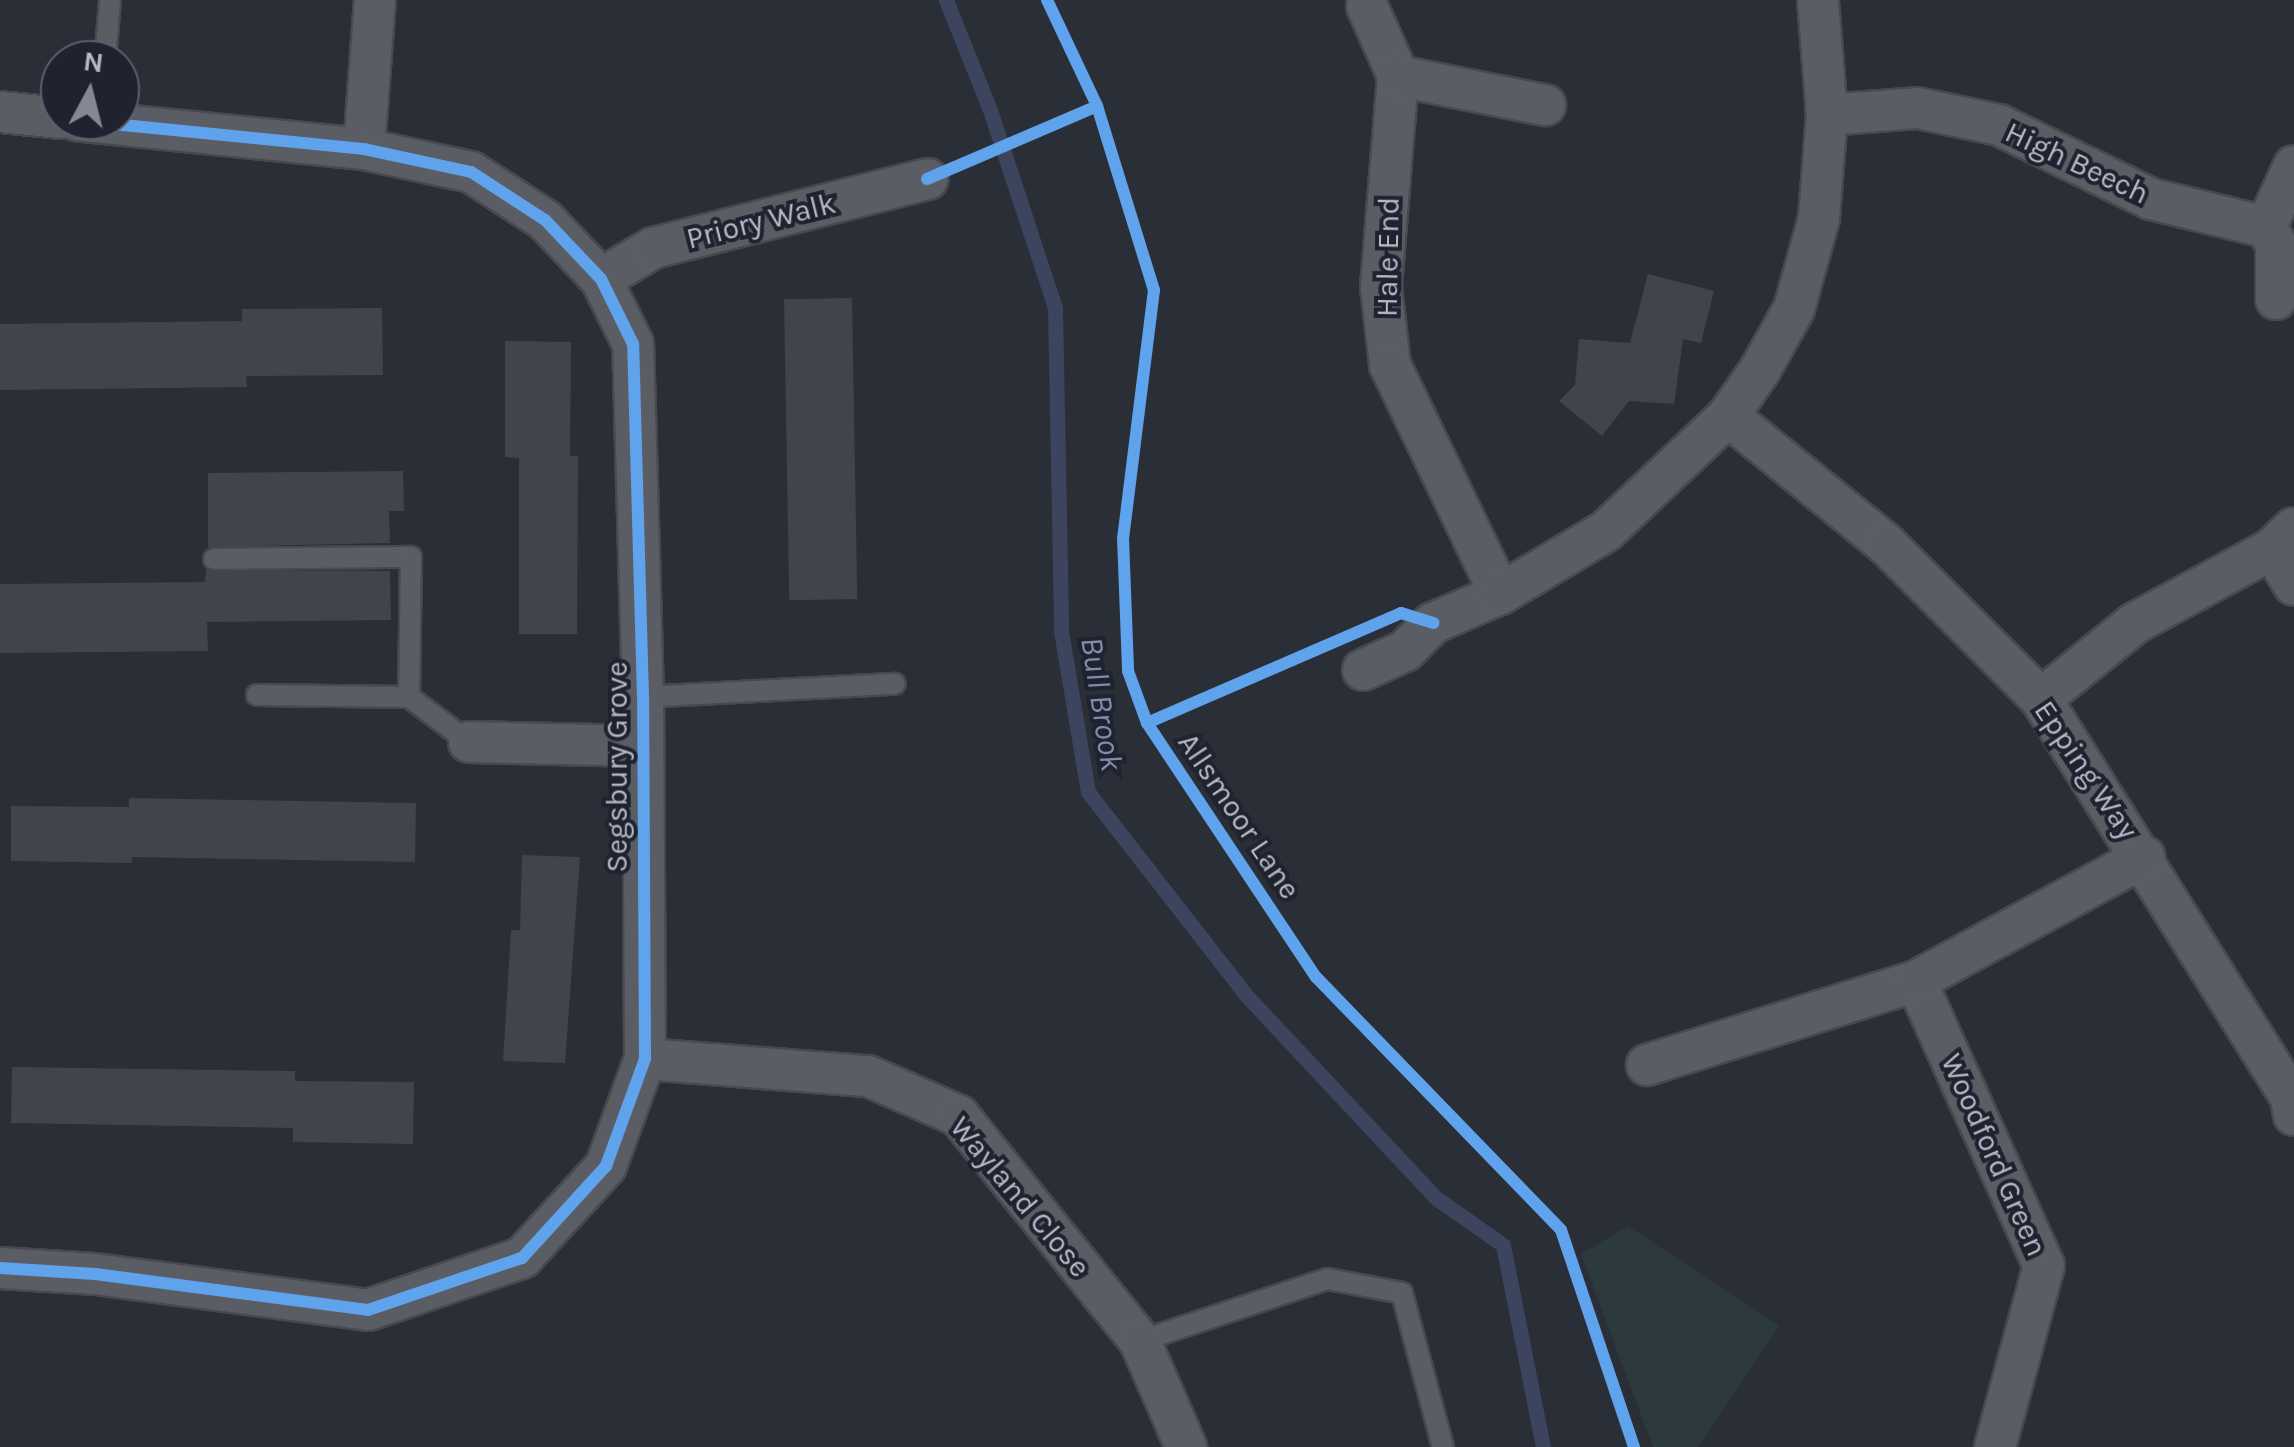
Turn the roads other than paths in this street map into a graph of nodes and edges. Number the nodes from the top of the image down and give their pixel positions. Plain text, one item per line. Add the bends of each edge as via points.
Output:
1 (110, 0) edge
2 (376, 0) edge
3 (1818, 0) edge
4 (1366, 6) dead end
5 (107, 40) edge
6 (1398, 76) junction
7 (1545, 105) dead end
8 (0, 112) edge
9 (1826, 115) junction
10 (40, 116) edge
11 (140, 126) edge
12 (364, 149) junction
13 (2294, 166) edge
14 (927, 179) dead end
15 (2266, 228) junction
16 (601, 279) junction
17 (2276, 299) dead end
18 (1728, 416) junction
19 (2283, 538) edge
20 (214, 559) dead end
21 (2294, 585) edge
22 (1500, 594) junction
23 (1363, 670) dead end
24 (895, 684) dead end
25 (257, 695) dead end
26 (409, 697) junction
27 (643, 697) junction
28 (2041, 699) junction
29 (469, 742) joint
30 (641, 746) junction
31 (2144, 857) junction
32 (1916, 982) junction
33 (645, 1059) junction
34 (1647, 1065) dead end
35 (2293, 1103) edge
36 (0, 1268) edge
37 (1140, 1341) junction
38 (1186, 1447) edge
39 (1443, 1447) edge
40 (1995, 1447) edge

1 - 5 lane
2 - 12 street
3 - 9 street
4 - 6 street, Hale End
6 - 7 street
6 - 22 street, Hale End via 1381,287 1390,365
8 - 10 street
9 - 15 street, High Beech via 1917,108 2000,125 2152,200
9 - 18 street via 1819,218 1794,309
11 - 12 street, Segsbury Grove
12 - 16 street, Segsbury Grove via 470,172 545,220
13 - 15 street
14 - 16 street, Priory Walk via 653,248
15 - 17 street via 2276,244
16 - 27 street, Segsbury Grove via 634,344
18 - 22 street via 1606,531
18 - 28 street, Epping Way via 1886,544
19 - 21 street
19 - 28 street via 2135,623
20 - 26 lane via 411,558
22 - 23 street via 1433,623 1406,651
24 - 27 lane
25 - 26 lane
26 - 29 lane
27 - 30 street, Segsbury Grove
28 - 31 street, Epping Way
29 - 30 street
30 - 33 street, Segsbury Grove
31 - 32 street
31 - 35 street, Epping Way
32 - 34 street
32 - 40 street, Woodford Green via 2044,1266
33 - 36 street, Segsbury Grove via 606,1166 522,1258 368,1310
33 - 37 street, Wayland Close via 868,1076 959,1116
37 - 38 street, Wayland Close
37 - 39 lane via 1328,1279 1402,1293

